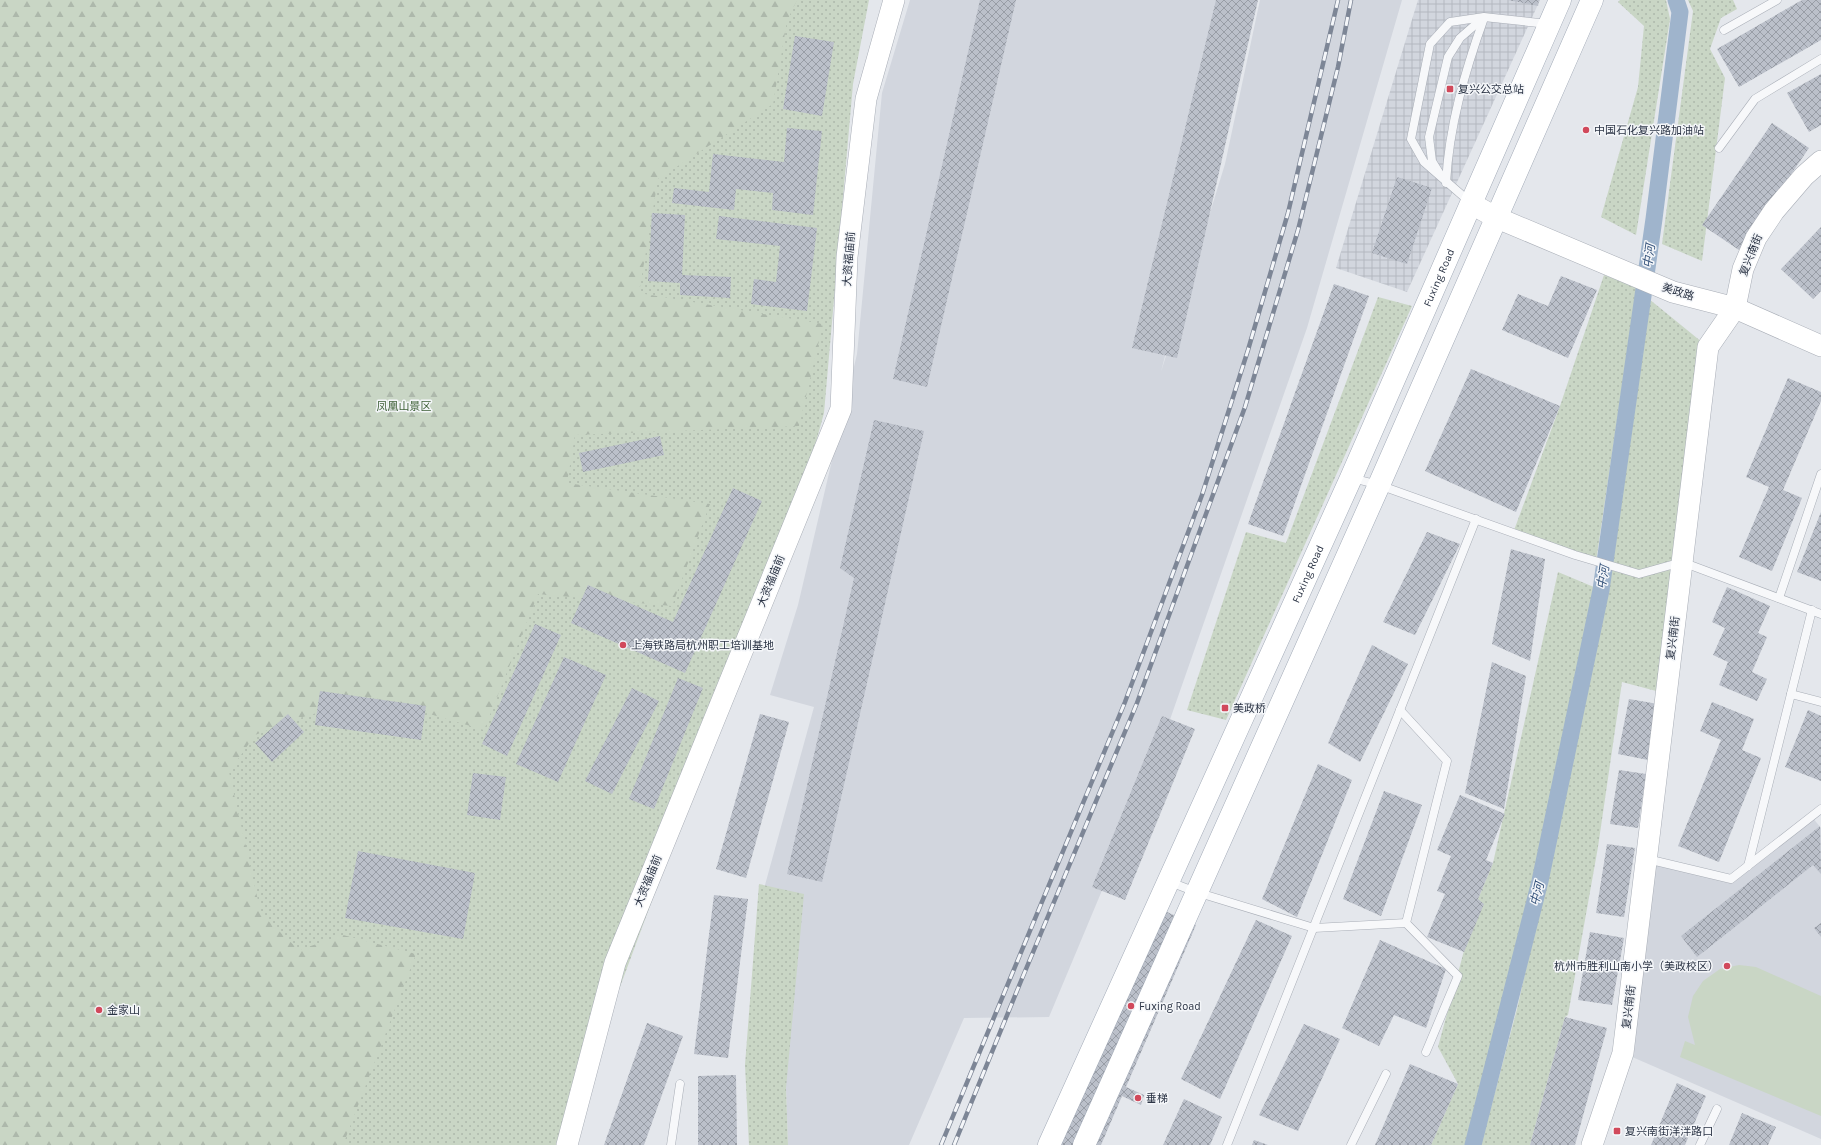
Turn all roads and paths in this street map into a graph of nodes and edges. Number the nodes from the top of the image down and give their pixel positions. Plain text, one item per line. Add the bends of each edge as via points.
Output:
1 (894, 0) edge
2 (1560, 0) edge
3 (1592, 0) edge
4 (1777, 0) edge
5 (1484, 17) junction
6 (1549, 24) junction
7 (1724, 30) dead end
8 (1821, 59) edge
9 (1719, 148) dead end
10 (1821, 161) edge
11 (1446, 183) junction
12 (1472, 204) junction
13 (1495, 217) junction
14 (1735, 308) junction
15 (1821, 346) edge
16 (1821, 474) edge
17 (1351, 478) junction
18 (1379, 485) junction
19 (1476, 519) junction
20 (1682, 562) junction
21 (1779, 598) junction
22 (1812, 610) junction
23 (1821, 614) edge
24 (1791, 694) junction
25 (1821, 702) edge
26 (1400, 710) junction
27 (1821, 810) edge
28 (1647, 859) junction
29 (1748, 866) junction
30 (1168, 881) junction
31 (1196, 892) junction
32 (1406, 923) junction
33 (1314, 928) junction
34 (1426, 1052) dead end
35 (1386, 1074) dead end
36 (680, 1084) dead end
37 (1717, 1109) dead end
38 (567, 1145) edge
39 (671, 1145) edge
40 (1049, 1145) edge
41 (1084, 1145) edge
42 (1227, 1145) edge
43 (1351, 1145) edge
44 (1592, 1145) edge
45 (1700, 1145) edge

1 - 38 street, 大资福庙前 via 866,100 847,257 841,409 615,963
2 - 6 main road, Fuxing Road
3 - 13 main road
4 - 7 lane
5 - 6 lane
5 - 11 lane via 1469,59 1449,142
5 - 11 lane via 1460,38 1448,57 1429,138 1432,161
5 - 11 lane via 1450,22 1430,44 1411,140 1424,162
6 - 12 main road, Fuxing Road
8 - 9 lane via 1755,99
10 - 14 street, 复兴南街 via 1804,176 1774,211 1756,238 1743,269
11 - 12 lane
12 - 13 street, 美政路
12 - 17 main road, Fuxing Road
13 - 14 street, 美政路 via 1673,292
13 - 18 main road
14 - 15 street, 美政路
14 - 20 street, 复兴南街 via 1708,347
16 - 21 lane
17 - 18 lane
17 - 30 main road, Fuxing Road
18 - 19 lane
18 - 31 main road
19 - 20 lane via 1638,574
19 - 26 lane
20 - 21 lane
20 - 28 street, 复兴南街
21 - 22 lane
22 - 23 lane
22 - 24 lane
24 - 25 lane
24 - 29 lane
26 - 32 lane via 1447,762
26 - 33 lane
27 - 29 lane
28 - 29 lane via 1731,879
28 - 44 street, 复兴南街 via 1623,1053
30 - 31 lane
30 - 40 main road, Fuxing Road
31 - 33 lane
31 - 41 main road
32 - 33 lane
32 - 34 lane via 1458,976
33 - 42 lane
35 - 43 lane
36 - 39 lane
37 - 45 lane

